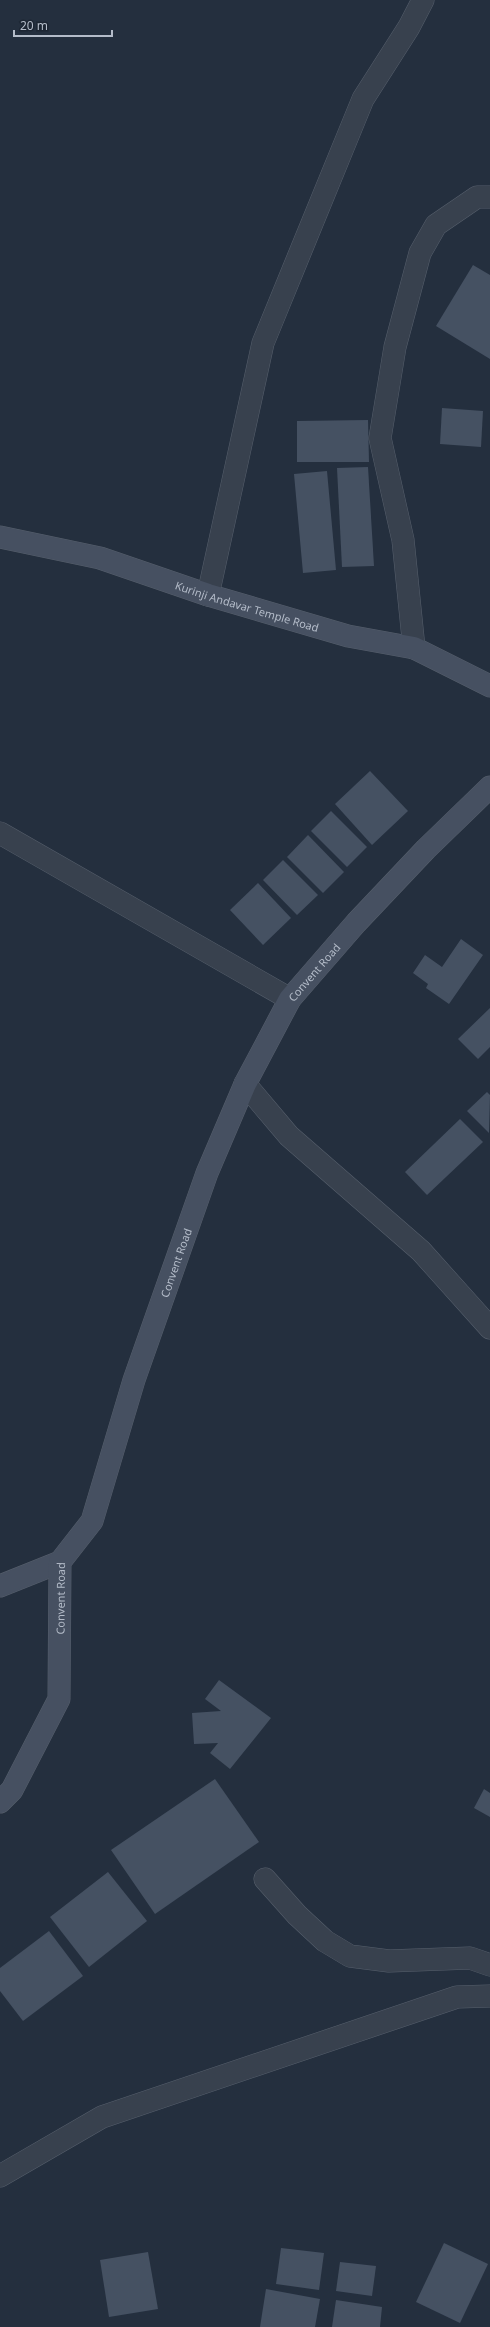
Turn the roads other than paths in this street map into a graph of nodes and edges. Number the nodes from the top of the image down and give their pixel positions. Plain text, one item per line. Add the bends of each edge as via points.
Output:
1 (423, 0) edge
2 (490, 197) edge
3 (0, 537) edge
4 (208, 595) junction
5 (414, 648) junction
6 (490, 686) edge
7 (490, 787) edge
8 (0, 833) edge
9 (290, 1000) junction
10 (245, 1084) junction
11 (490, 1328) edge
12 (60, 1562) junction
13 (0, 1586) edge
14 (0, 1802) edge
15 (265, 1880) dead end
16 (490, 1965) edge
17 (490, 1996) edge
18 (0, 2176) edge

1 - 4 street via 410,27 363,98 263,343
2 - 5 street via 477,197 436,225 420,253 394,347 380,438 403,540
3 - 4 main road, Kurinji Andavar Temple Road via 100,558
4 - 5 main road, Kurinji Andavar Temple Road via 348,636
5 - 6 main road, Kurinji Andavar Temple Road
7 - 9 main road, Convent Road via 356,922
8 - 9 street
9 - 10 main road, Convent Road
10 - 11 street via 289,1136 421,1251
10 - 12 main road, Convent Road via 208,1173 134,1380 92,1521
12 - 13 main road
12 - 14 main road, Convent Road via 59,1699 12,1790
15 - 16 street via 297,1916 320,1936 350,1956 389,1961 470,1958
17 - 18 street via 457,1997 102,2117

